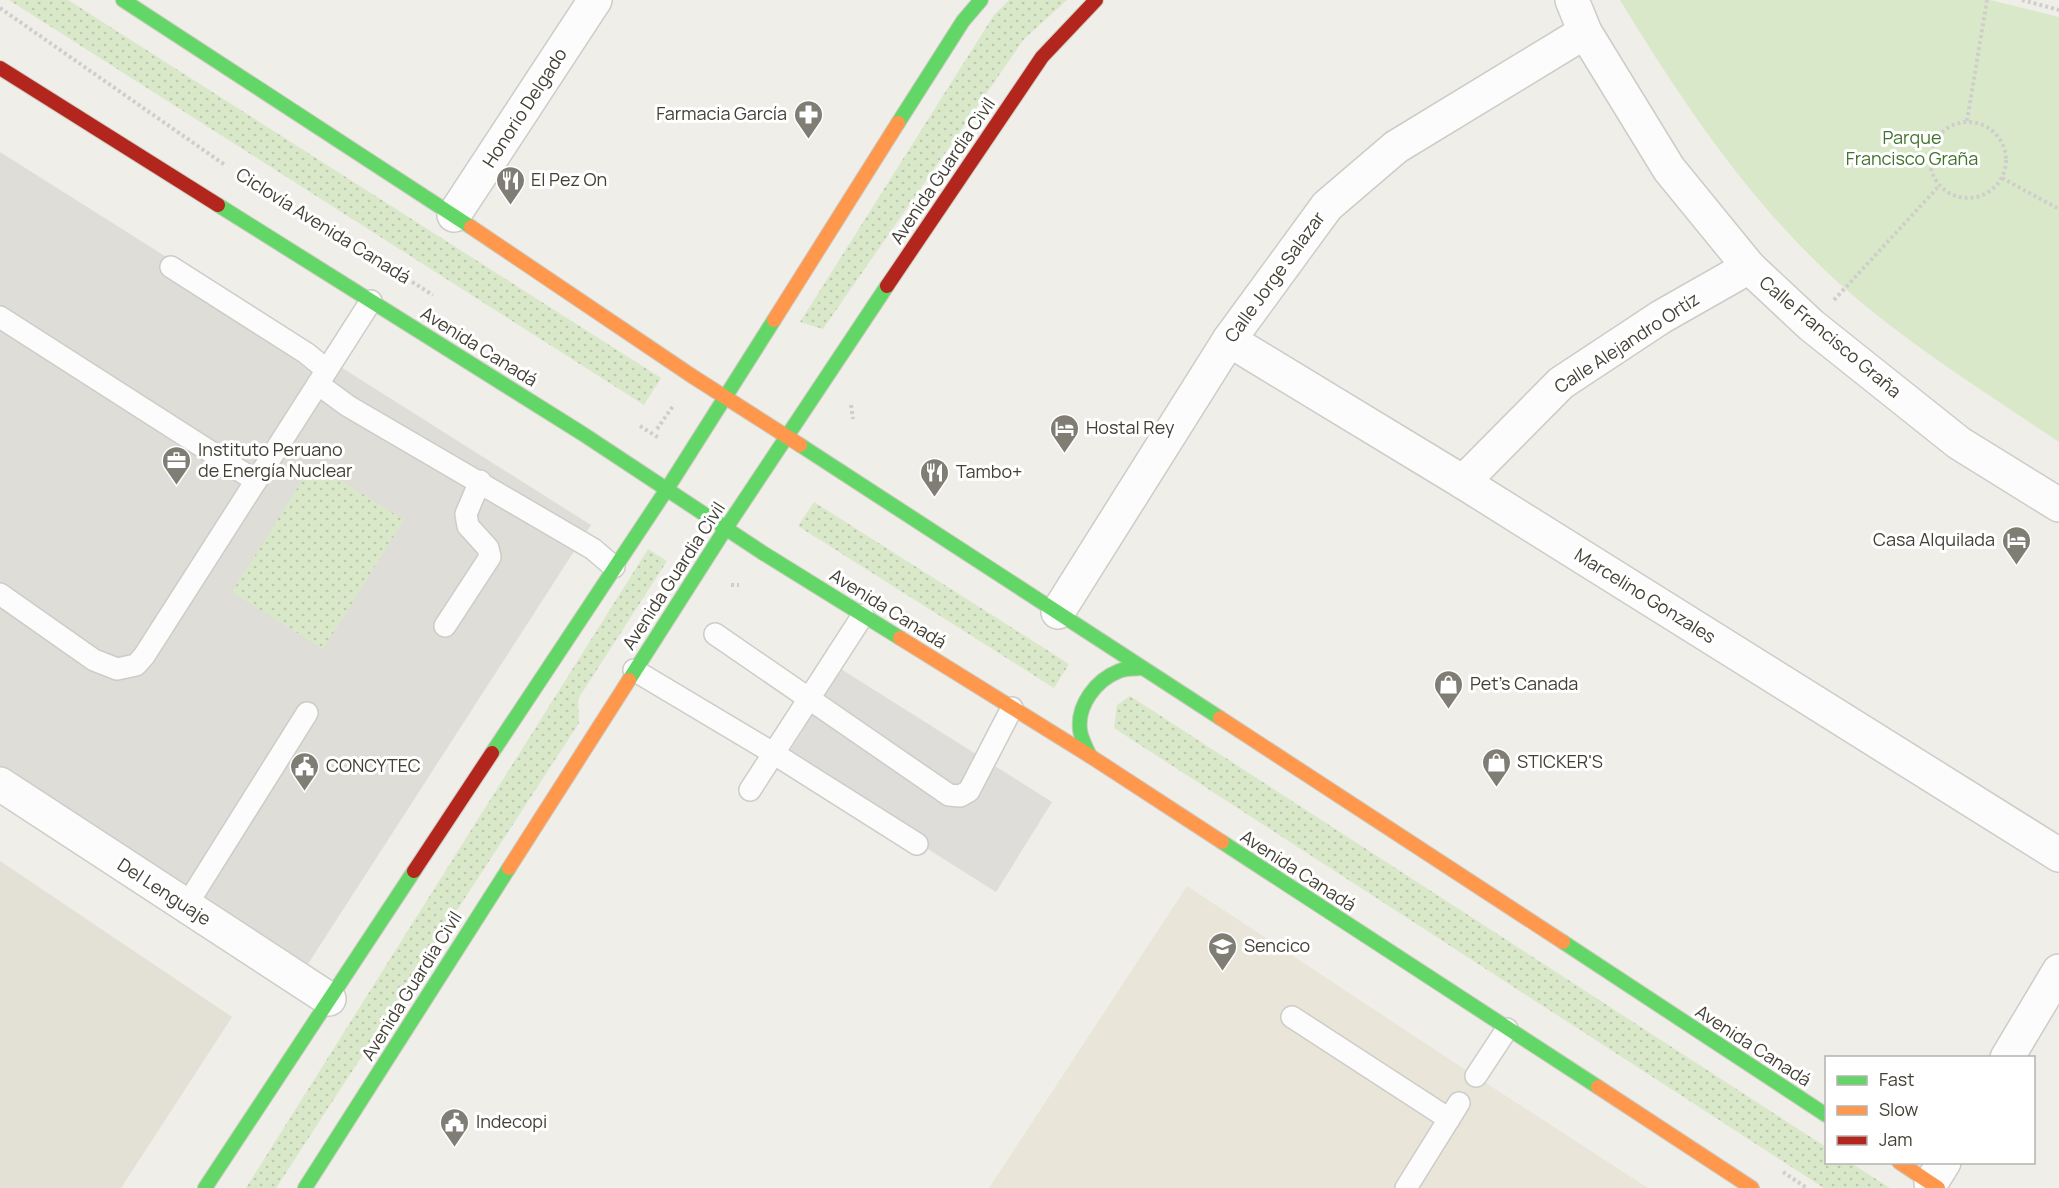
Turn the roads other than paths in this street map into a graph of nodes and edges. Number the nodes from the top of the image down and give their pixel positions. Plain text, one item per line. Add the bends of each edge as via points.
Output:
1 (123, 0) edge
2 (596, 0) edge
3 (981, 0) edge
4 (1096, 0) edge
5 (1572, 0) edge
6 (1585, 32) junction
7 (0, 68) edge
8 (454, 215) junction
9 (171, 267) dead end
10 (1749, 267) junction
11 (371, 301) junction
12 (0, 317) edge
13 (1229, 340) junction
14 (322, 377) junction
15 (726, 398) junction
16 (787, 437) junction
17 (256, 481) junction
18 (480, 482) junction
19 (1463, 482) junction
20 (667, 489) junction
21 (2059, 505) edge
22 (726, 528) junction
23 (614, 567) junction
24 (0, 594) edge
25 (1058, 612) junction
26 (863, 615) junction
27 (445, 626) dead end
28 (715, 634) dead end
29 (1142, 668) junction
30 (634, 670) junction
31 (809, 697) junction
32 (1012, 708) junction
33 (307, 713) dead end
34 (773, 753) junction
35 (1090, 756) junction
36 (0, 784) edge
37 (750, 790) dead end
38 (917, 844) dead end
39 (2059, 855) edge
40 (186, 906) junction
41 (2059, 971) edge
42 (329, 999) junction
43 (1292, 1017) dead end
44 (1507, 1029) junction
45 (2008, 1056) edge
46 (1476, 1076) dead end
47 (1825, 1114) edge
48 (1904, 1164) edge
49 (1938, 1178) edge
50 (1747, 1187) edge
51 (205, 1188) edge
52 (305, 1188) edge
53 (1406, 1188) edge

1 - 8 main road, Avenida Canadá
2 - 8 street, Honorio Delgado
3 - 15 main road via 963,21
4 - 16 main road, Avenida Guardia Civil via 1042,57
5 - 6 street, Calle Francisco Graña
6 - 10 street, Calle Francisco Graña via 1669,170
6 - 13 street, Calle Jorge Salazar via 1396,147 1327,206
7 - 11 main road, Avenida Canadá
8 - 15 main road, Avenida Canadá
9 - 14 lane via 306,353
10 - 19 street, Calle Alejandro Ortíz via 1561,383
10 - 21 street, Calle Francisco Graña via 1810,325 1959,443
11 - 14 lane
11 - 20 main road, Avenida Canadá
12 - 17 lane
13 - 19 street, Marcelino Gonzales
13 - 25 street, Calle Jorge Salazar
14 - 17 lane
14 - 18 lane via 348,406
15 - 16 main road, Avenida Canadá
15 - 20 main road
16 - 22 main road, Avenida Guardia Civil
16 - 25 main road, Avenida Canadá
17 - 24 lane via 136,664 117,669 94,660
18 - 23 lane via 593,549
18 - 27 lane via 465,514 468,526 488,548 490,557
19 - 39 street, Marcelino Gonzales
20 - 22 main road, Avenida Canadá
20 - 23 main road
22 - 26 main road, Avenida Canadá
22 - 30 main road, Avenida Guardia Civil
23 - 42 main road
25 - 29 main road, Avenida Canadá
26 - 31 lane
26 - 32 main road, Avenida Canadá
28 - 31 lane
29 - 35 main road via 1120,670 1101,680 1088,696 1081,717 1082,737
29 - 47 main road, Avenida Canadá
30 - 34 lane
30 - 52 main road, Avenida Guardia Civil
31 - 32 lane via 949,795 960,796 969,791
31 - 34 lane
32 - 35 main road, Avenida Canadá
33 - 40 lane
34 - 37 lane
34 - 38 lane
35 - 44 main road, Avenida Canadá
36 - 40 street, Del Lenguaje
40 - 42 street, Del Lenguaje
41 - 45 street
42 - 51 main road
43 - 53 lane via 1454,1111
44 - 46 lane
44 - 50 main road, Avenida Canadá
48 - 49 main road

